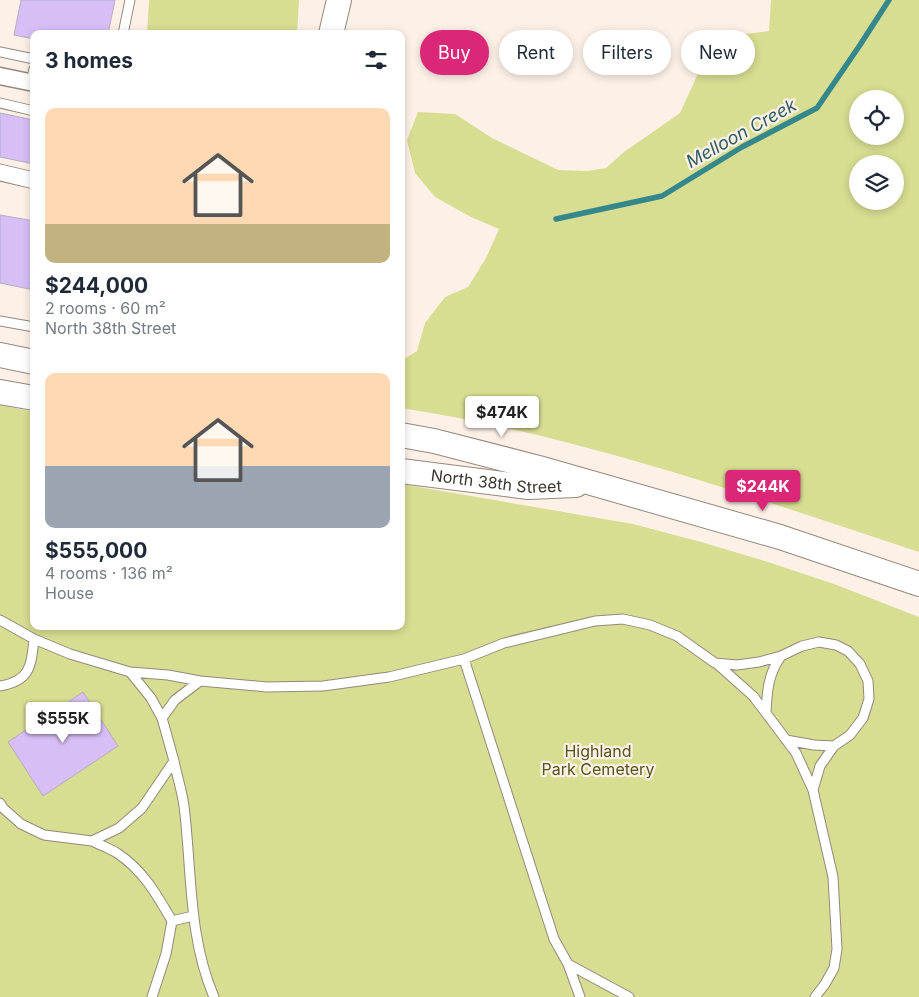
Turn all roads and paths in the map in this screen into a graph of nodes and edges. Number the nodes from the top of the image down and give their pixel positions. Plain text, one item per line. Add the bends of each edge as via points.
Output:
1 (130, 0) edge
2 (338, 0) edge
3 (124, 30) edge
4 (332, 30) edge
5 (0, 52) edge
6 (30, 58) edge
7 (0, 76) edge
8 (30, 78) edge
9 (0, 103) edge
10 (0, 110) edge
11 (30, 110) edge
12 (30, 115) edge
13 (0, 169) edge
14 (0, 176) edge
15 (30, 176) edge
16 (30, 183) edge
17 (0, 320) edge
18 (30, 326) edge
19 (0, 355) edge
20 (30, 361) edge
21 (0, 392) edge
22 (30, 397) edge
23 (405, 436) edge
24 (405, 472) edge
25 (593, 484) junction
26 (919, 584) edge
27 (0, 620) edge
28 (34, 639) junction
29 (781, 656) junction
30 (464, 658) junction
31 (716, 663) junction
32 (130, 672) junction
33 (200, 681) junction
34 (0, 686) edge
35 (766, 713) junction
36 (162, 718) junction
37 (786, 740) junction
38 (834, 746) junction
39 (174, 761) junction
40 (813, 790) junction
41 (1, 807) edge
42 (92, 841) junction
43 (192, 916) junction
44 (172, 921) junction
45 (568, 964) junction
46 (152, 997) edge
47 (214, 997) edge
48 (580, 997) edge
49 (629, 997) edge
50 (815, 997) edge

1 - 3 lane
2 - 4 main road
5 - 6 lane
7 - 8 street
9 - 11 lane
10 - 12 lane
13 - 15 lane
14 - 16 lane
17 - 18 lane
19 - 20 main road
21 - 22 main road
23 - 25 main road, North 38th Street
24 - 25 main road, North 38th Street via 528,488
25 - 26 main road, North 38th Street via 780,537
27 - 28 lane
28 - 32 lane
28 - 34 lane via 32,662 26,675 14,684
29 - 31 lane via 737,665
29 - 35 lane via 770,676
29 - 38 lane via 819,642 848,651 860,664 868,681 869,699 863,718 850,735
30 - 31 lane via 513,640 595,621 622,620 650,625 677,636
30 - 33 lane via 389,677 323,686
30 - 45 lane via 554,939
31 - 35 lane via 753,696
32 - 33 lane
32 - 36 lane
33 - 36 lane via 175,700
35 - 37 lane
36 - 39 lane
37 - 38 lane
37 - 40 lane via 796,753
38 - 40 lane via 820,766
39 - 42 lane via 142,808 119,828
39 - 43 lane via 183,804
40 - 50 lane via 833,877 837,949 834,968
41 - 42 lane via 21,824 44,835
42 - 44 lane via 139,870
43 - 44 lane
43 - 47 lane
44 - 46 lane via 166,954
45 - 48 lane
45 - 49 lane

